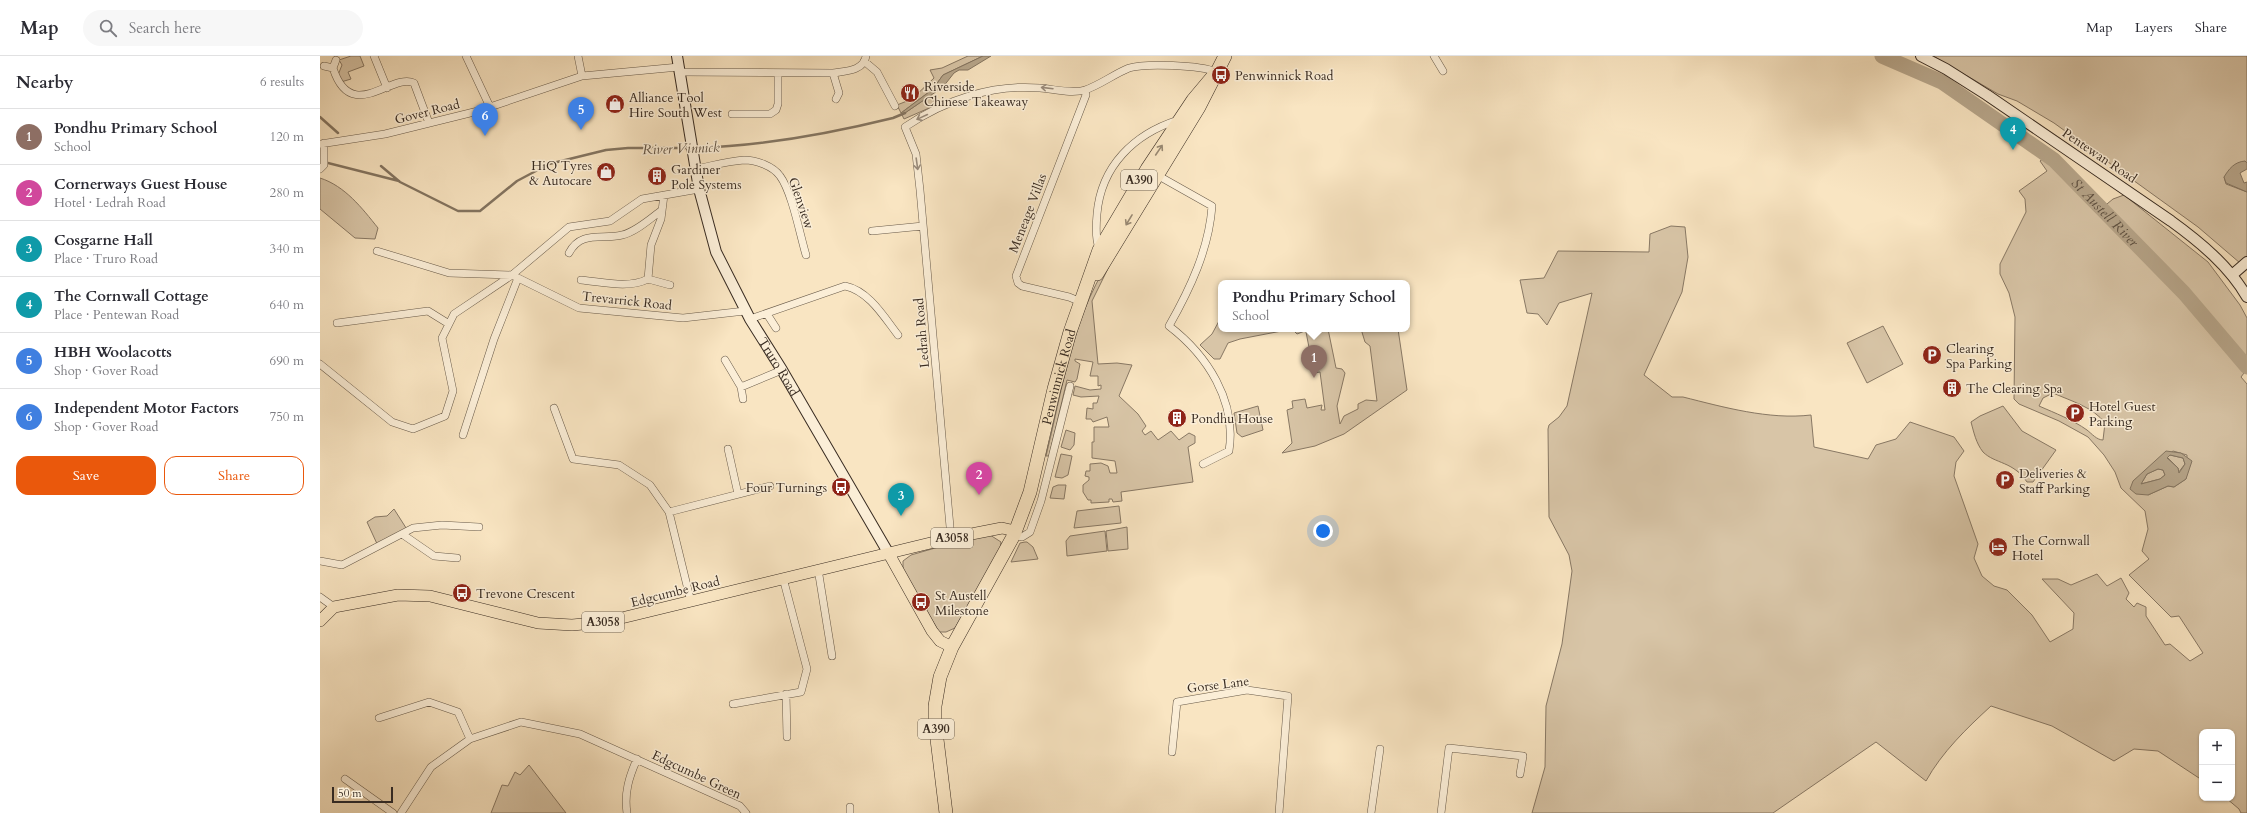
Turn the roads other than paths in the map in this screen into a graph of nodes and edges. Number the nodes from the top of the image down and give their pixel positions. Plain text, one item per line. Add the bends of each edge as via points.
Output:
1 (374, 56) edge
2 (466, 56) edge
3 (578, 56) edge
4 (677, 56) edge
5 (1225, 56) edge
6 (1434, 56) edge
7 (1921, 56) edge
8 (865, 59) edge
9 (336, 60) dead end
10 (324, 66) dead end
11 (332, 68) junction
12 (680, 69) junction
13 (1443, 71) dead end
14 (778, 73) junction
15 (833, 73) junction
16 (1215, 74) junction
17 (582, 76) junction
18 (388, 88) junction
19 (1085, 90) junction
20 (836, 99) dead end
21 (895, 106) dead end
22 (490, 107) junction
23 (732, 114) dead end
24 (1179, 120) junction
25 (429, 123) junction
26 (322, 143) edge
27 (322, 167) edge
28 (696, 169) junction
29 (1152, 172) junction
30 (699, 189) junction
31 (664, 195) junction
32 (662, 210) junction
33 (923, 226) junction
34 (872, 231) dead end
35 (1100, 250) junction
36 (377, 251) dead end
37 (569, 253) dead end
38 (806, 255) dead end
39 (2247, 262) edge
40 (2232, 275) junction
41 (515, 277) junction
42 (581, 280) dead end
43 (648, 280) junction
44 (670, 284) dead end
45 (2247, 298) edge
46 (1083, 299) junction
47 (767, 314) junction
48 (748, 315) junction
49 (337, 323) dead end
50 (449, 324) junction
51 (776, 328) dead end
52 (898, 335) dead end
53 (725, 360) dead end
54 (320, 364) edge
55 (782, 370) junction
56 (1070, 386) dead end
57 (742, 387) junction
58 (743, 399) dead end
59 (554, 408) dead end
60 (463, 435) dead end
61 (728, 449) dead end
62 (1038, 459) junction
63 (1052, 462) junction
64 (1203, 464) dead end
65 (770, 486) dead end
66 (738, 494) junction
67 (669, 512) junction
68 (478, 527) dead end
69 (1014, 533) junction
70 (402, 534) junction
71 (951, 538) junction
72 (889, 554) junction
73 (457, 558) dead end
74 (320, 561) edge
75 (818, 569) junction
76 (784, 578) junction
77 (320, 597) edge
78 (691, 602) junction
79 (334, 607) junction
80 (320, 621) edge
81 (952, 647) junction
82 (832, 656) dead end
83 (786, 694) junction
84 (733, 704) dead end
85 (379, 718) dead end
86 (787, 737) dead end
87 (470, 739) junction
88 (1380, 748) dead end
89 (1172, 752) dead end
90 (637, 759) junction
91 (1520, 774) dead end
92 (345, 779) dead end
93 (393, 813) edge
94 (401, 813) edge
95 (627, 813) edge
96 (746, 813) edge
97 (946, 813) edge
98 (1280, 813) edge
99 (1372, 813) edge
100 (1441, 813) edge

1 - 18 street
2 - 22 street
3 - 17 street
4 - 12 main road, Truro Road
5 - 16 highway, Penwinnick Road / A390
6 - 13 street
7 - 40 main road, Pentewan Road via 1987,94 2127,189 2196,239
8 - 15 street, Gover Road via 857,68
8 - 21 street via 877,72
9 - 11 street
10 - 11 street
11 - 18 street via 340,84 350,92 364,95
12 - 14 street, Gover Road
12 - 17 street, Gover Road
12 - 28 main road, Truro Road
14 - 15 street, Gover Road
14 - 23 street via 776,110 770,114
15 - 20 street via 839,93
16 - 19 street via 1201,67 1137,66
16 - 24 highway, Penwinnick Road / A390
16 - 29 highway, Penwinnick Road / A390 via 1199,107
17 - 22 street, Gover Road
18 - 25 street via 406,81 414,83
19 -> 33 street, Ledrah Road via 1003,87 982,91 905,127 916,154
19 - 46 street, Meneage Villas via 1086,95 1016,276 1022,286
22 - 25 street, Gover Road
29 -> 24 highway, Penwinnick Road / A390
24 - 35 street via 1157,127 1141,137 1120,156 1110,170 1098,207 1096,225
25 - 26 street, Gover Road via 385,134
26 - 27 street via 325,154
28 - 30 main road, Truro Road
28 - 38 street, Glenview via 745,160 758,162 776,172 782,178 788,194
29 - 35 highway, Penwinnick Road / A390 via 1122,208
29 -> 46 highway, Penwinnick Road / A390
29 - 64 street via 1212,206 1208,237 1200,261 1169,326 1190,344 1209,367 1222,393 1231,426 1229,451
30 - 31 street
30 - 48 main road, Truro Road via 716,252
31 - 32 street
31 - 41 street via 642,199 610,221 569,227
32 - 37 street via 623,235 588,237 579,241
32 - 43 street via 662,219 651,245
33 - 34 street
33 - 71 street, Ledrah Road
35 - 46 highway, Penwinnick Road / A390
36 - 41 street via 449,273
39 - 40 main road
40 - 45 main road, Pentewan Road
41 - 48 street, Trevarrick Road via 579,308 683,318
41 - 50 street via 454,314
41 - 60 street
42 - 43 street via 625,284 638,284
43 - 44 street
46 - 62 highway, Penwinnick Road / A390 via 1054,389
47 - 48 street, Trevarrick Road
47 - 51 street
47 - 52 street, Trevarrick Road via 845,286 867,298
48 - 55 main road, Truro Road
49 - 50 street via 428,312
50 - 54 street via 442,338 454,391 445,416 413,429 392,422
53 - 57 street
55 - 57 street
55 - 72 main road, Truro Road
56 - 63 street, Penwinnick Road
57 - 58 street
59 - 67 street via 573,459 619,465 650,485
61 - 66 street
62 - 63 street
62 - 69 highway, Penwinnick Road / A390 via 1030,492
63 - 69 street, Penwinnick Road via 1042,501 1030,532 1022,537
65 - 66 street
66 - 67 street
67 - 78 street
68 - 70 street via 442,525 413,528
69 - 71 main road, Edgcumbe Road / A3058 via 1002,528
69 - 81 highway, Penwinnick Road / A390
70 - 73 street via 434,556
70 - 74 street via 342,565
71 - 72 main road, Edgcumbe Road / A3058
72 - 75 main road, Edgcumbe Road / A3058
72 - 81 main road, Truro Road via 932,631 940,641
75 - 76 main road, Edgcumbe Road / A3058
75 - 82 street
76 - 78 main road, Edgcumbe Road / A3058
76 - 83 street via 807,669 801,692
77 - 79 street
78 - 79 main road, Edgcumbe Road / A3058 via 605,622 572,625 538,623 430,596 398,595
79 - 80 main road
81 - 97 highway, A390 via 940,677 935,706
83 - 84 street
83 - 86 street
85 - 87 street via 429,702 458,712
87 - 90 street, Edgcumbe Green via 521,722 580,734
87 - 94 street, Edgcumbe Green via 431,767
88 - 99 street
89 - 98 street, Gorse Lane via 1177,702 1247,690 1288,696
90 - 95 street, Edgcumbe Green via 625,797
90 - 96 street, Edgcumbe Green via 740,806
91 - 100 street via 1522,756 1449,748
92 - 93 street

